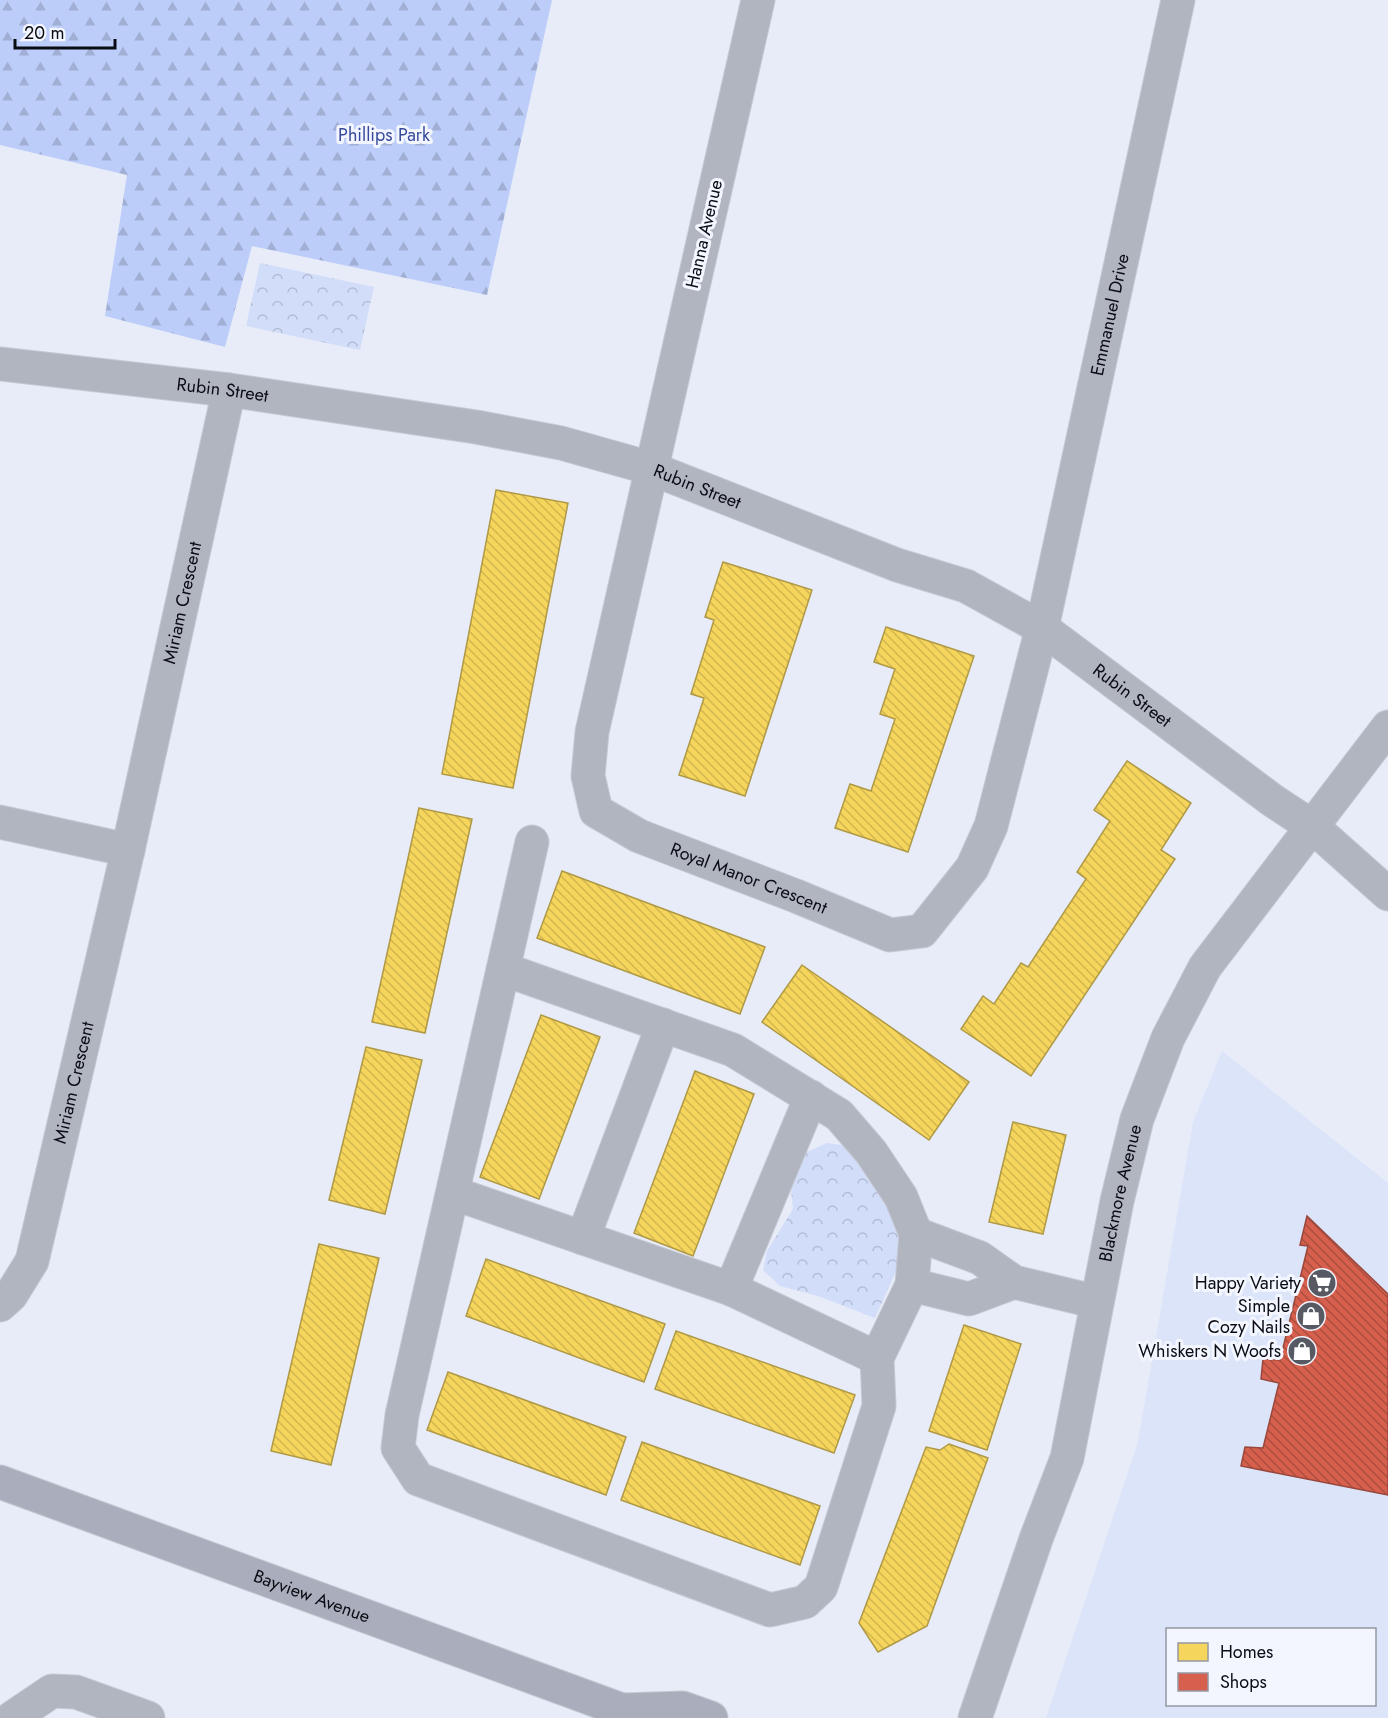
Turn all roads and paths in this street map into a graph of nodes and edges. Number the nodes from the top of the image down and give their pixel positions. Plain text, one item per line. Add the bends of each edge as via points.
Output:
1 (758, 0) edge
2 (1178, 0) edge
3 (0, 364) edge
4 (229, 390) junction
5 (650, 468) junction
6 (1042, 627) junction
7 (1388, 727) edge
8 (0, 822) edge
9 (1313, 827) junction
10 (532, 842) dead end
11 (128, 850) junction
12 (1388, 894) edge
13 (503, 969) junction
14 (663, 1025) junction
15 (811, 1097) junction
16 (453, 1193) junction
17 (916, 1234) junction
18 (584, 1238) junction
19 (1014, 1282) junction
20 (912, 1285) junction
21 (731, 1289) junction
22 (1097, 1302) junction
23 (0, 1305) edge
24 (877, 1358) junction
25 (0, 1482) edge
26 (626, 1714) edge
27 (12, 1718) edge
28 (148, 1718) edge
29 (711, 1718) edge
30 (975, 1718) edge

1 - 5 street, Hanna Avenue
2 - 6 street, Emmanuel Drive
3 - 4 street, Rubin Street
4 - 5 street, Rubin Street via 529,436
4 - 11 street, Miriam Crescent
5 - 6 street, Rubin Street via 897,565 966,586
5 - 6 street, Royal Manor Crescent via 591,732 588,776 596,811 639,837 890,935 922,931 972,867 991,826
6 - 9 street, Rubin Street
7 - 9 street, Blackmore Avenue
8 - 11 street
9 - 12 street, Rubin Street
9 - 22 street, Blackmore Avenue via 1205,967 1168,1038 1137,1119
10 - 13 street
11 - 23 street, Miriam Crescent via 32,1261 11,1295
13 - 14 street
13 - 16 street
14 - 15 street via 734,1050
14 - 18 street
15 - 17 street via 839,1115 871,1152 901,1197
15 - 21 street
16 - 18 street
16 - 24 street via 402,1415 398,1448 418,1479 770,1610 806,1602 821,1587 879,1406
17 - 19 street via 980,1258
17 - 20 street
18 - 21 street
19 - 20 street via 969,1299
19 - 22 street
20 - 24 street
21 - 24 street
22 - 30 street, Blackmore Avenue via 1067,1458
25 - 26 main road, Bayview Avenue
26 - 29 main road, Bayview Avenue via 683,1708
27 - 28 street via 52,1691 76,1692

